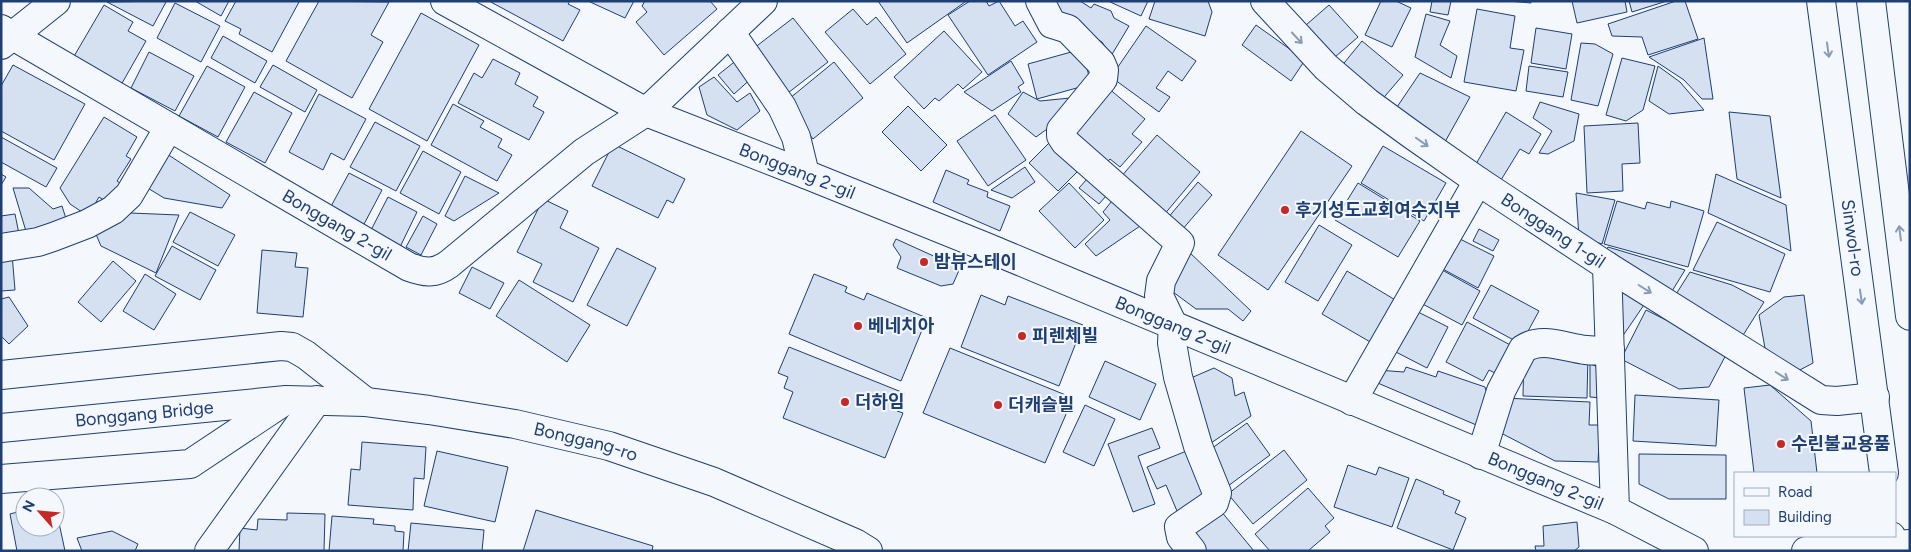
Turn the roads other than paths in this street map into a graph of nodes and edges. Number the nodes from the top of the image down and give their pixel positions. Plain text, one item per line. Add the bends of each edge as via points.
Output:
1 (56, 1) edge
2 (445, 1) edge
3 (763, 1) edge
4 (1040, 1) edge
5 (1265, 1) edge
6 (1821, 1) edge
7 (1871, 1) edge
8 (730, 32) junction
9 (5, 37) edge
10 (646, 112) junction
11 (169, 127) junction
12 (806, 174) junction
13 (1478, 181) junction
14 (1, 248) edge
15 (1607, 266) junction
16 (1910, 316) edge
17 (1173, 325) junction
18 (1610, 350) junction
19 (1, 375) edge
20 (1875, 397) junction
21 (286, 400) junction
22 (317, 400) junction
23 (1352, 401) junction
24 (366, 402) junction
25 (1, 428) edge
26 (1481, 455) junction
27 (1884, 472) edge
28 (1, 479) edge
29 (1615, 510) junction
30 (1897, 544) edge
31 (209, 551) edge
32 (868, 551) edge
33 (1192, 551) edge
34 (1694, 551) edge
35 (1806, 551) edge

1 - 9 street, Bonggang 2-gil
2 - 10 street, Bonggang 2-gil
3 - 8 street, Bonggang 2-gil
4 - 17 street via 1052,24 1068,29 1104,70 1103,79 1061,130 1061,136 1180,243 1161,281 1159,296
5 -> 13 street, Bonggang 1-gil via 1326,67 1366,102
6 -> 20 street, Sinwol-ro
16 -> 7 street
8 - 10 street, Bonggang 2-gil
8 - 12 street via 782,107 796,137
9 - 11 street, Bonggang 2-gil
10 - 11 street, Bonggang 2-gil via 584,152 449,264 432,272 409,267
10 - 12 street, Bonggang 2-gil
11 - 14 street via 130,195 113,210 53,237
12 - 17 street, Bonggang 2-gil
13 - 15 street, Bonggang 1-gil
13 - 23 street
15 - 18 street
15 -> 20 street, Bonggang 1-gil via 1821,400 1837,402
17 - 23 street, Bonggang 2-gil
17 - 33 street via 1172,343 1178,377 1198,446 1217,493 1214,503 1180,527 1181,537
18 - 26 street via 1538,343 1523,349 1501,391
18 - 29 street
19 - 24 street via 281,346 292,347 306,355
20 - 27 street, Sinwol-ro
21 - 22 street, Bonggang-ro
21 - 25 street, Bonggang Bridge
21 - 28 street via 190,464
22 - 24 street, Bonggang-ro
22 - 31 street
23 - 26 street, Bonggang 2-gil
24 - 32 street, Bonggang-ro via 515,424 608,446 714,482
26 - 29 street, Bonggang 2-gil
29 - 34 street, Bonggang 2-gil
30 - 35 street

